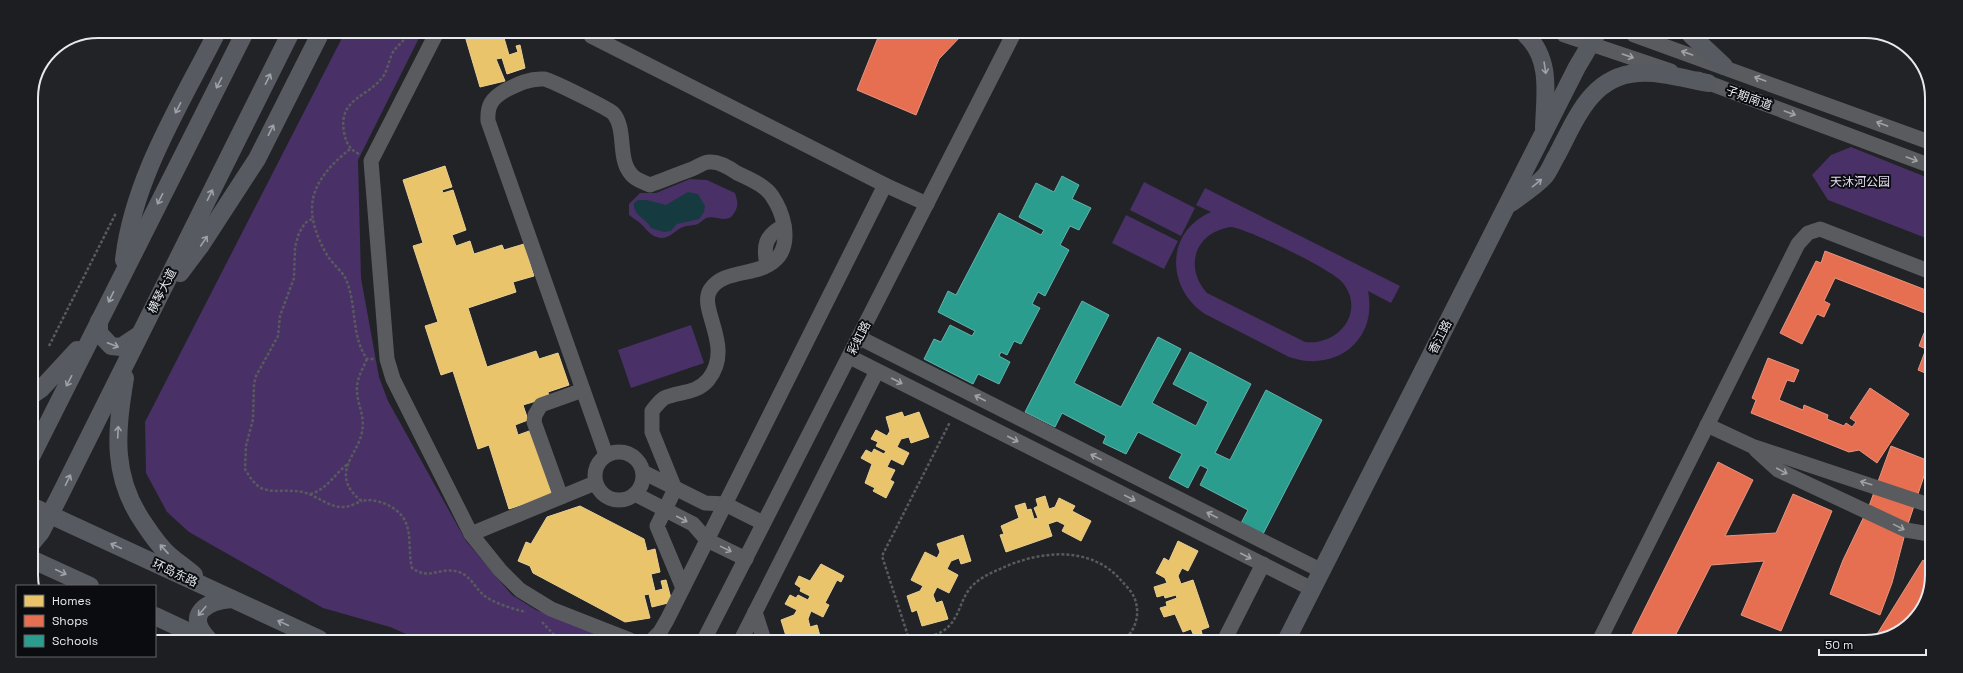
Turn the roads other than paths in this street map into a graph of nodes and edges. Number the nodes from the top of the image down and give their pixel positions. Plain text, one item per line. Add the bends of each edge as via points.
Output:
1 (214, 38) edge
2 (242, 38) edge
3 (288, 38) edge
4 (318, 38) edge
5 (434, 38) edge
6 (595, 38) edge
7 (1011, 38) edge
8 (1528, 38) edge
9 (1643, 38) edge
10 (1694, 38) edge
11 (1594, 39) edge
12 (1724, 66) junction
13 (1708, 83) junction
14 (1543, 134) junction
15 (1925, 140) edge
16 (1925, 164) edge
17 (885, 185) junction
18 (927, 204) junction
19 (1506, 207) junction
20 (1925, 270) edge
21 (123, 272) junction
22 (155, 305) junction
23 (99, 321) junction
24 (140, 335) junction
25 (860, 338) junction
26 (850, 357) junction
27 (128, 359) junction
28 (877, 371) junction
29 (583, 390) junction
30 (38, 391) edge
31 (1707, 425) junction
32 (38, 443) edge
33 (1752, 446) junction
34 (606, 455) junction
35 (643, 472) junction
36 (595, 483) junction
37 (675, 489) junction
38 (635, 494) junction
39 (561, 497) junction
40 (725, 504) junction
41 (1925, 504) edge
42 (38, 509) edge
43 (664, 510) junction
44 (50, 515) junction
45 (763, 523) junction
46 (1925, 533) edge
47 (471, 534) junction
48 (38, 536) edge
49 (707, 540) junction
50 (746, 559) junction
51 (38, 562) edge
52 (1263, 564) junction
53 (1322, 571) junction
54 (88, 585) edge
55 (683, 588) junction
56 (1312, 589) junction
57 (215, 592) junction
58 (232, 599) junction
59 (755, 612) junction
60 (156, 616) edge
61 (195, 635) edge
62 (204, 635) edge
63 (310, 635) edge
64 (617, 635) edge
65 (657, 635) edge
66 (707, 635) edge
67 (744, 635) edge
68 (762, 635) edge
69 (1227, 635) edge
70 (1289, 635) edge
71 (1602, 635) edge

1 -> 21 main road via 163,138 136,203 128,230
2 -> 21 main road
22 -> 3 main road, 横琴大道
22 -> 4 main road via 201,246 257,159
5 - 47 street via 371,161 387,359 393,379
6 - 17 street
7 - 18 street, 彩虹路
8 -> 14 main road via 1539,51 1546,74
12 -> 9 street, 子期南道
10 - 12 main road
11 -> 13 street, 子期南道
11 - 14 main road, 香江路
15 -> 12 street, 子期南道
13 -> 16 street, 子期南道
19 -> 13 main road via 1545,176 1583,106 1601,85 1613,78 1640,72
14 - 19 main road, 香江路
17 - 18 street
17 - 40 street
18 - 25 street, 彩虹路
19 - 53 main road, 香江路
20 - 31 street via 1820,229 1808,233 1798,244
21 -> 23 main road
22 - 24 main road, 横琴大道
23 -> 24 main road via 98,333 111,346 121,347
23 - 30 main road via 67,363
23 -> 32 main road
24 - 27 main road, 横琴大道
25 - 26 street, 彩虹路
53 -> 25 street
26 - 28 street
26 - 45 street, 彩虹路
44 -> 27 main road, 横琴大道
57 -> 27 main road via 165,551 134,511 125,490 117,447
28 -> 52 street
28 - 59 street
29 - 34 street
29 - 37 street via 488,122 487,110 497,96 521,82 545,79 613,113 619,126 625,162 631,174 638,180 650,185 710,162 727,166 772,196 784,226 786,240 779,257 767,265 718,280 709,291 708,303 719,346 716,364 708,379 696,390 664,399 652,411 652,432
29 - 39 street via 541,405 535,415 534,422
31 - 33 street
31 - 71 street
41 -> 33 street
33 -> 46 street via 1778,470 1906,530
34 - 35 street via 614,452 630,454 641,465
34 - 36 street via 596,467
35 - 37 street
35 - 38 street via 643,480
36 - 38 street via 599,491 612,500 628,499
36 - 39 street
37 - 40 street via 704,503
37 - 43 street
38 - 43 street
39 - 47 street
40 - 45 street
40 - 49 street
42 - 44 main road, 环岛东路
43 -> 49 street via 693,524
43 - 55 street via 657,526
44 - 48 main road, 横琴大道
57 -> 44 main road, 环岛东路
45 - 50 street, 彩虹路
47 - 64 street via 520,590 551,609
49 -> 50 street
49 - 55 street
50 - 66 street, 彩虹路
51 -> 54 main road
52 - 56 street
52 - 69 street
53 - 56 main road, 香江路
55 - 65 street
56 - 70 main road, 香江路
57 - 58 main road, 环岛东路
58 -> 62 main road via 209,604 198,616 197,624
63 -> 58 main road, 环岛东路
59 - 67 street
59 - 68 street
60 - 61 main road

